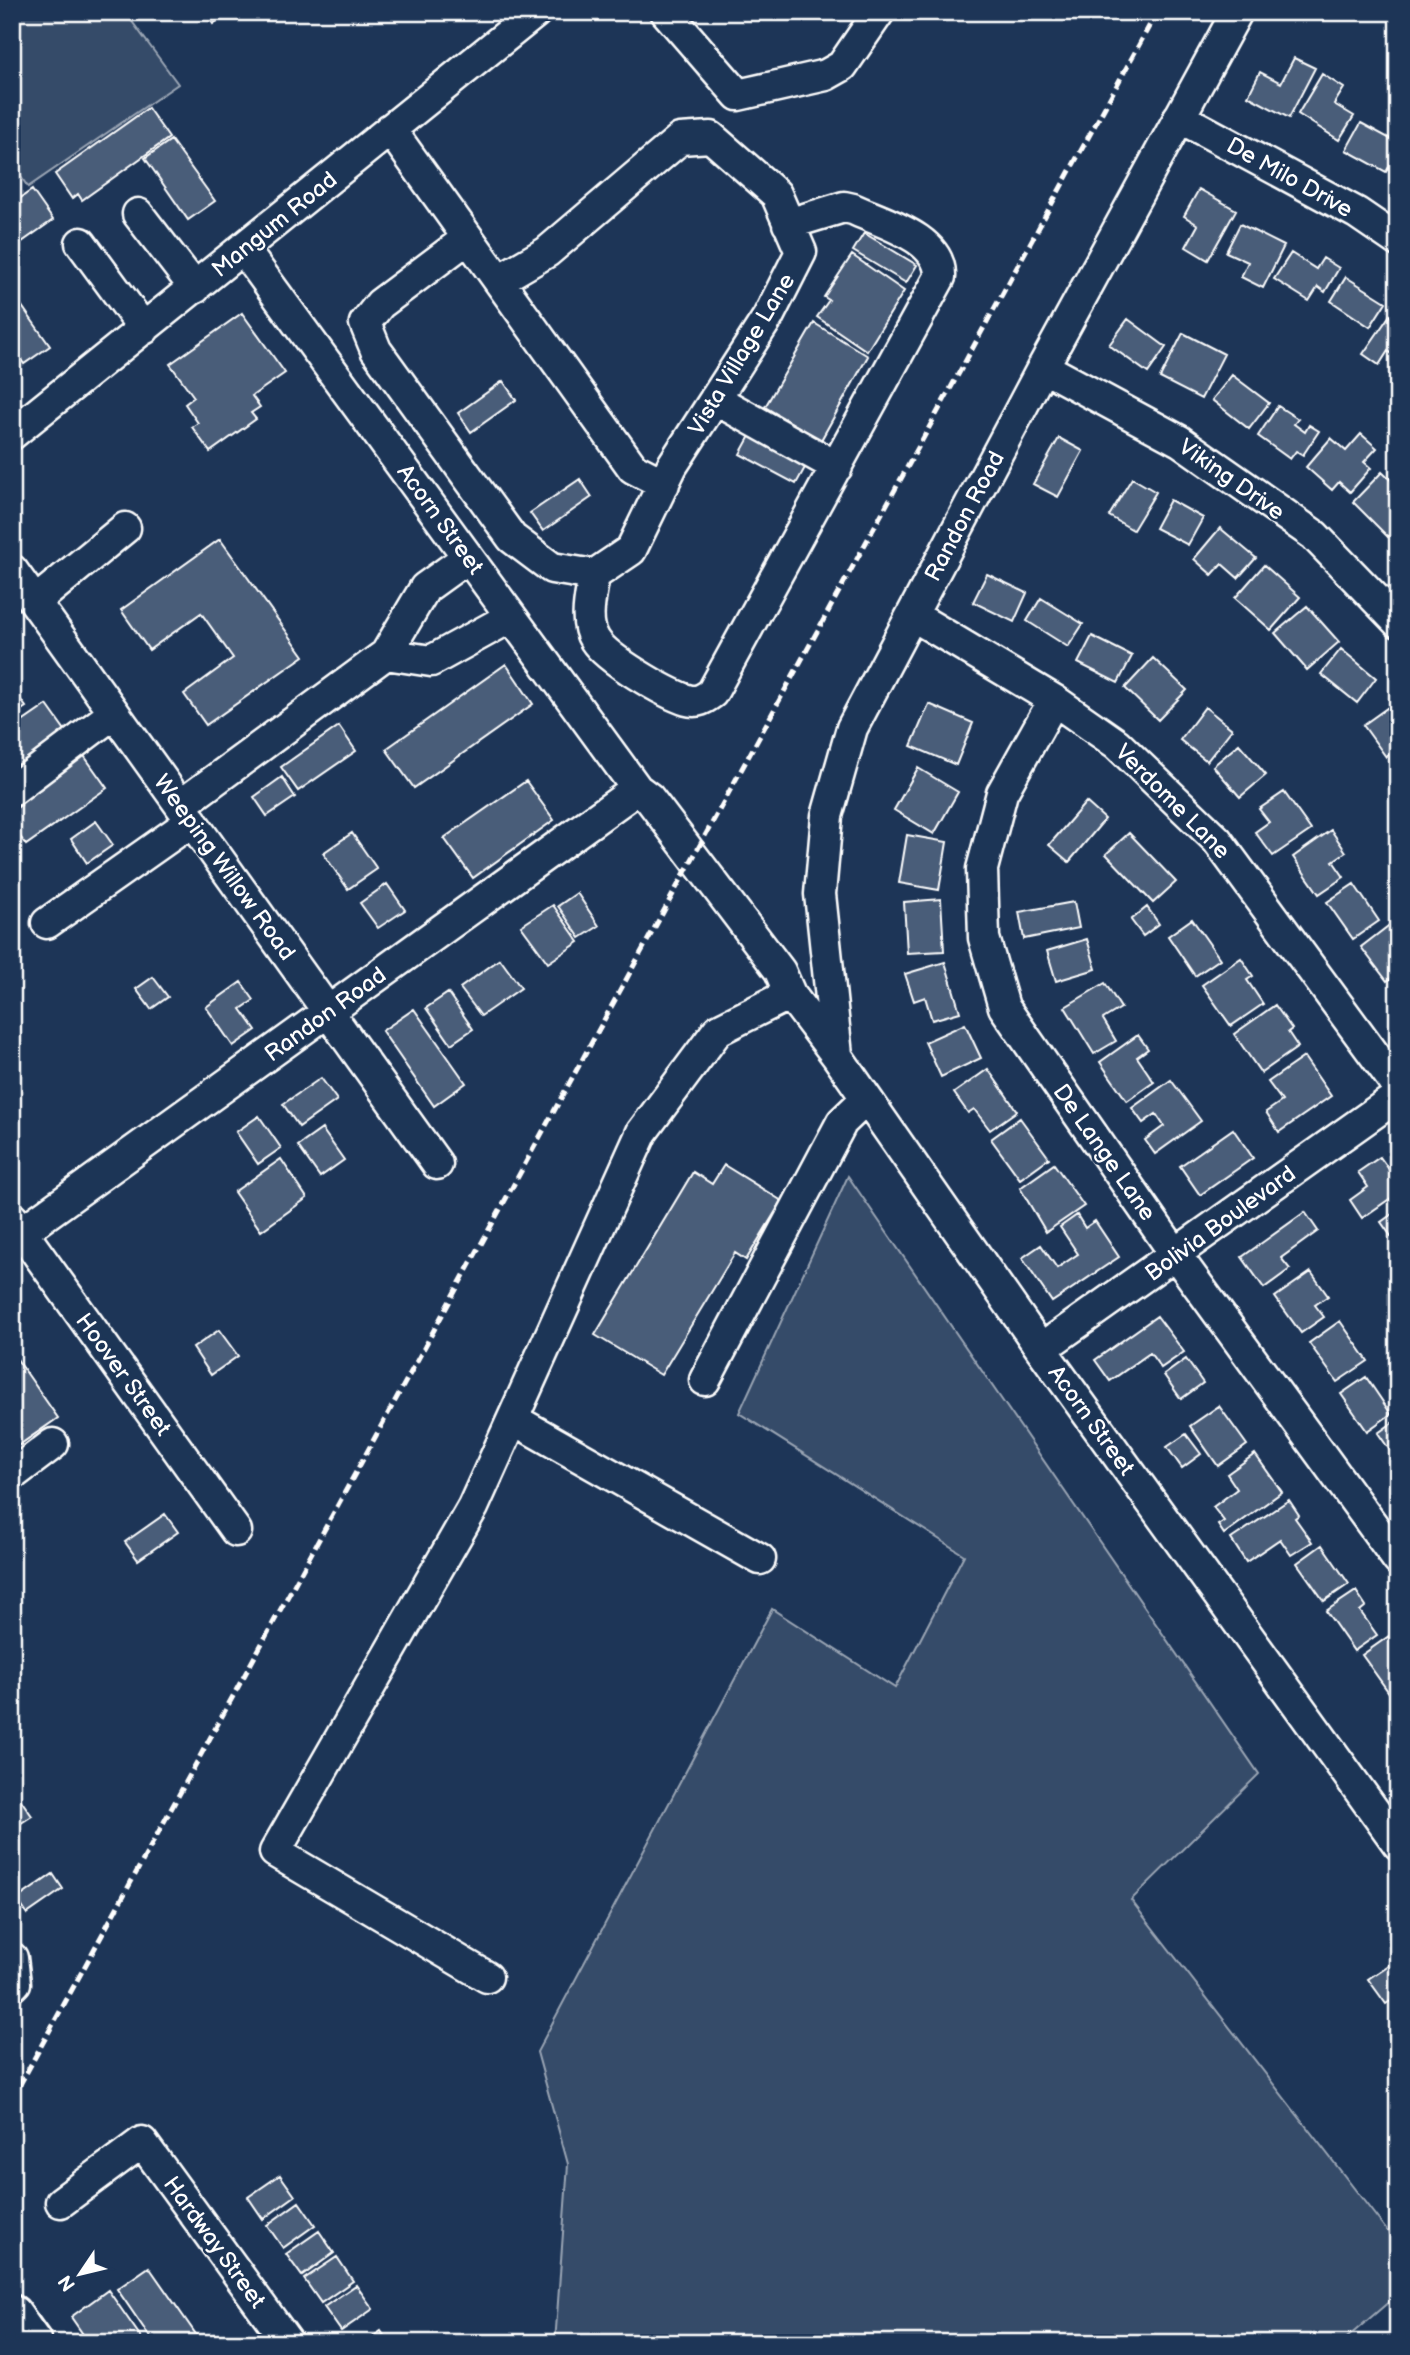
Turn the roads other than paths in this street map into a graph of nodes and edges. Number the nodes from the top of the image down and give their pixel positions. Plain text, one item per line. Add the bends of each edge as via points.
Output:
1 (536, 12) edge
2 (666, 12) edge
3 (878, 12) edge
4 (1237, 12) edge
5 (1179, 117) junction
6 (390, 129) junction
7 (138, 214) dead end
8 (788, 224) junction
9 (468, 237) junction
10 (1398, 241) edge
11 (80, 243) dead end
12 (244, 250) junction
13 (499, 280) junction
14 (195, 288) junction
15 (144, 329) junction
16 (1043, 367) junction
17 (715, 399) junction
18 (12, 434) edge
19 (837, 467) junction
20 (664, 484) junction
21 (125, 528) dead end
22 (468, 557) junction
23 (12, 570) edge
24 (594, 575) junction
25 (35, 602) junction
26 (912, 615) junction
27 (511, 617) junction
28 (1398, 622) edge
29 (386, 654) junction
30 (1055, 700) junction
31 (114, 713) junction
32 (637, 789) junction
33 (12, 790) edge
34 (186, 813) junction
35 (47, 923) dead end
36 (790, 994) junction
37 (329, 1012) junction
38 (837, 1056) junction
39 (1398, 1087) edge
40 (1398, 1096) edge
41 (866, 1099) junction
42 (437, 1164) dead end
43 (16, 1230) edge
44 (1176, 1255) junction
45 (1041, 1349) junction
46 (705, 1380) dead end
47 (513, 1419) junction
48 (53, 1444) dead end
49 (12, 1475) edge
50 (236, 1531) dead end
51 (760, 1559) dead end
52 (1398, 1560) edge
53 (1398, 1844) edge
54 (486, 1977) dead end
55 (61, 2202) dead end
56 (12, 2315) edge
57 (32, 2343) edge
58 (288, 2343) edge

1 - 6 street, Mangum Road
2 - 3 street via 738,95 826,75 842,66
4 - 5 street, Randon Road
5 - 10 street, De Milo Drive via 1357,213
5 - 16 street, Randon Road
6 - 9 street
6 - 12 street, Mangum Road
7 - 14 street
8 - 13 street, Vista Village Lane via 776,194 711,137 680,139 547,252
8 - 17 street, Vista Village Lane via 801,252 768,317
8 - 19 street via 844,207 853,209 924,243 941,265 940,277
9 - 13 street
9 - 24 street via 380,304 365,323 376,350 512,538 552,568
11 - 15 street
12 - 14 street, Mangum Road
12 - 22 street, Acorn Street
13 - 20 street via 633,468
14 - 15 street, Mangum Road
15 - 18 street, Mangum Road
16 - 26 street, Randon Road
16 - 28 street, Viking Drive via 1180,441 1314,535
17 - 19 street
17 - 20 street, Vista Village Lane
19 - 24 street via 721,681 701,701 687,700 625,667 595,640 588,621
20 - 24 street, Vista Village Lane via 631,551
21 - 25 street
22 - 27 street, Acorn Street
22 - 29 street via 425,588
23 - 25 street, Weeping Willow Road
25 - 31 street, Weeping Willow Road
26 - 30 street, Verdome Lane
26 - 38 street, Randon Road via 852,728 827,817 820,894
27 - 29 street via 431,661
27 - 32 street, Acorn Street
29 - 34 street
30 - 39 street, Verdome Lane via 1117,744 1217,839
30 - 44 street, De Lange Lane via 1002,793 982,869 984,938 1004,1007
31 - 33 street
31 - 34 street, Weeping Willow Road
32 - 36 street, Acorn Street via 649,798 780,971
32 - 37 street, Randon Road
34 - 35 street
34 - 37 street, Weeping Willow Road
36 - 38 street, Acorn Street
36 - 47 street via 718,1030 642,1132
37 - 42 street, Weeping Willow Road
37 - 43 street, Randon Road
38 - 41 street, Acorn Street
40 - 44 street, Bolivia Boulevard
41 - 45 street, Acorn Street
41 - 46 street via 842,1122
43 - 50 street, Hoover Street
44 - 45 street, Bolivia Boulevard
44 - 52 street, De Lange Lane
45 - 53 street, Acorn Street
47 - 51 street
47 - 54 street via 473,1507 275,1852
48 - 49 street
55 - 58 street, Hardway Street via 142,2142
56 - 57 main road

